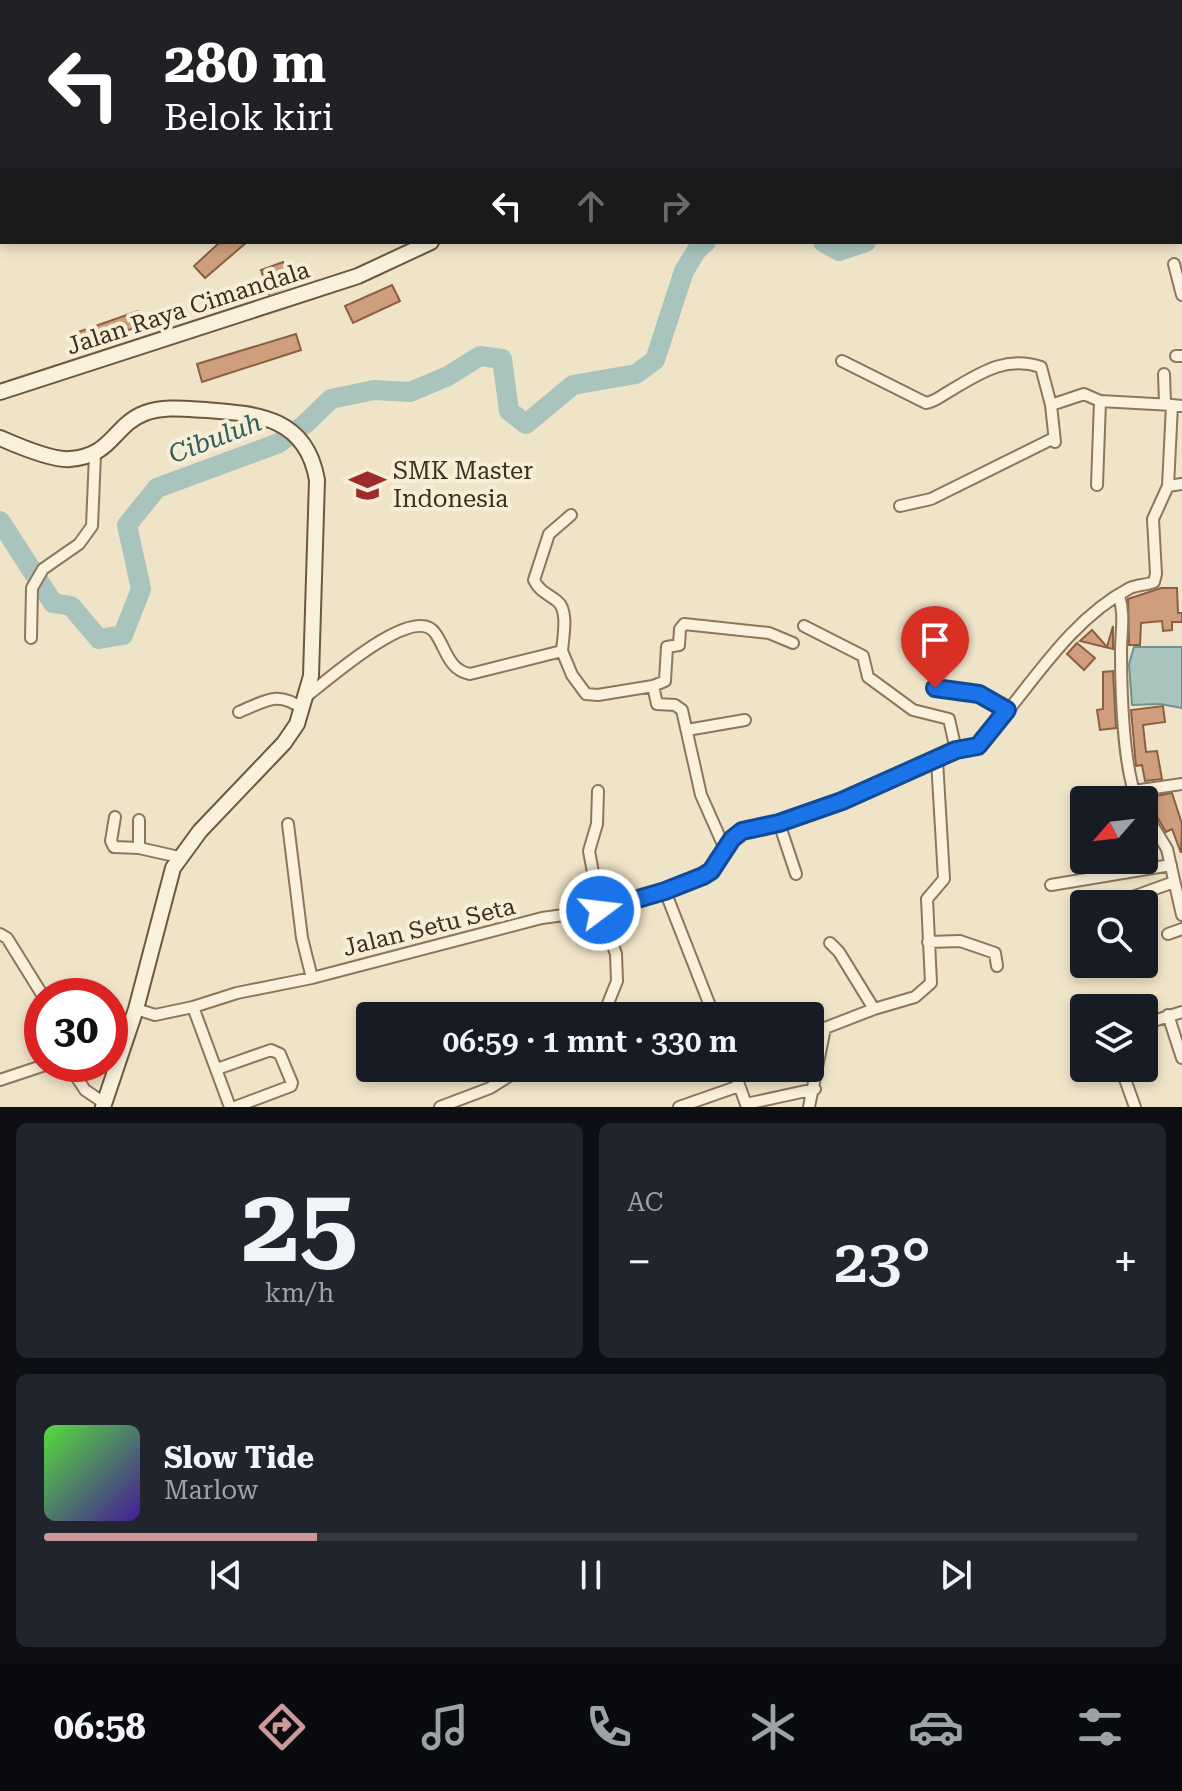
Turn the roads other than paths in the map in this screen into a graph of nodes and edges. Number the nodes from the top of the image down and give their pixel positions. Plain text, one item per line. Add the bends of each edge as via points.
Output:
1 (427, 244) edge
2 (1174, 264) dead end
3 (1182, 295) edge
4 (842, 361) dead end
5 (1164, 374) dead end
6 (0, 392) edge
7 (1100, 401) junction
8 (1051, 405) junction
9 (1173, 405) edge
10 (0, 438) edge
11 (95, 455) junction
12 (1182, 484) edge
13 (1097, 485) dead end
14 (1168, 486) junction
15 (900, 506) dead end
16 (571, 515) dead end
17 (1119, 596) junction
18 (804, 626) dead end
19 (31, 638) dead end
20 (793, 643) dead end
21 (562, 651) junction
22 (653, 686) junction
23 (935, 688) dead end
24 (305, 702) junction
25 (1007, 710) junction
26 (239, 712) dead end
27 (745, 720) dead end
28 (687, 730) junction
29 (956, 750) junction
30 (937, 760) junction
31 (1182, 784) edge
32 (1134, 786) edge
33 (1158, 790) edge
34 (598, 791) dead end
35 (115, 817) dead end
36 (139, 820) dead end
37 (779, 823) junction
38 (288, 824) dead end
39 (1158, 830) edge
40 (139, 848) junction
41 (725, 849) junction
42 (179, 857) junction
43 (1171, 865) junction
44 (796, 874) dead end
45 (1174, 882) junction
46 (1051, 885) dead end
47 (1152, 890) edge
48 (665, 891) junction
49 (600, 910) junction
50 (1182, 915) edge
51 (1182, 929) edge
52 (0, 934) edge
53 (1168, 934) dead end
54 (928, 942) junction
55 (830, 943) dead end
56 (997, 966) dead end
57 (33, 978) edge
58 (312, 978) junction
59 (609, 1002) edge
60 (709, 1002) edge
61 (193, 1007) junction
62 (136, 1009) junction
63 (874, 1009) junction
64 (1182, 1012) edge
65 (1168, 1015) junction
66 (1158, 1019) edge
67 (1182, 1058) edge
68 (217, 1069) junction
69 (24, 1072) edge
70 (0, 1080) edge
71 (80, 1082) edge
72 (500, 1082) edge
73 (738, 1082) edge
74 (1126, 1082) edge
75 (739, 1086) junction
76 (814, 1092) junction
77 (103, 1105) edge
78 (747, 1106) edge
79 (768, 1106) edge
80 (232, 1107) edge
81 (440, 1107) edge
82 (679, 1107) edge
83 (809, 1107) edge
84 (1135, 1107) edge

1 - 6 street, Jalan Raya Cimandala via 358,276
2 - 3 street
4 - 8 street via 930,403 993,366 1038,366
5 - 9 street, Jalan Setu Seta
7 - 8 street via 1079,394
7 - 9 street
7 - 13 street
8 - 15 street via 1055,440 950,490
9 - 14 street, Jalan Setu Seta
10 - 11 street via 60,459
11 - 19 street via 92,526 89,534 43,569 32,588
11 - 24 street via 136,417 176,408 249,413 292,432 315,467 317,480 311,676
12 - 14 street
14 - 17 street, Jalan Setu Seta via 1153,519 1154,582
16 - 21 street via 549,534 534,580 562,606
17 - 25 street, Jalan Setu Seta via 1045,663
17 - 32 street via 1124,611 1127,752
18 - 29 street via 863,656 868,677 913,710 949,719
20 - 22 street via 769,633 684,624 679,645 667,647 665,681
21 - 22 street via 586,694
21 - 24 street via 470,674 452,664 433,630 415,624 367,650
22 - 28 street via 657,704 682,710
23 - 25 street via 979,694
24 - 26 street via 279,697
24 - 42 street via 284,743
25 - 29 street, Jalan Setu Seta via 978,746
27 - 28 street
28 - 41 street via 701,795
29 - 30 street, Jalan Setu Seta
30 - 37 street, Jalan Setu Seta
30 - 54 street via 944,879 927,899
31 - 33 street
34 - 49 street via 589,851
35 - 40 street via 114,847
36 - 40 street
37 - 41 street, Jalan Setu Seta via 742,831
37 - 44 street
38 - 58 street
39 - 43 street via 1174,851
40 - 42 street
41 - 48 street, Jalan Setu Seta via 703,876
42 - 62 street
43 - 45 street
43 - 46 street
45 - 47 street
45 - 50 street
48 - 49 street, Jalan Setu Seta
48 - 60 street
49 - 58 street, Jalan Setu Seta via 542,918
49 - 59 street via 616,954 617,981
51 - 53 street
52 - 57 street
54 - 56 street via 960,941 995,953
54 - 63 street via 932,976 927,989
55 - 63 street
58 - 61 street, Jalan Setu Seta
61 - 62 street, Jalan Setu Seta via 155,1015
61 - 68 street
62 - 77 street
63 - 76 street via 823,1031
64 - 65 street
65 - 66 street
65 - 67 street
68 - 80 street
68 - 80 street via 271,1050 280,1054 292,1083
69 - 70 street
71 - 77 street
72 - 81 street
73 - 75 street
74 - 84 street
75 - 78 street
75 - 82 street
76 - 78 street
76 - 79 street
76 - 83 street

